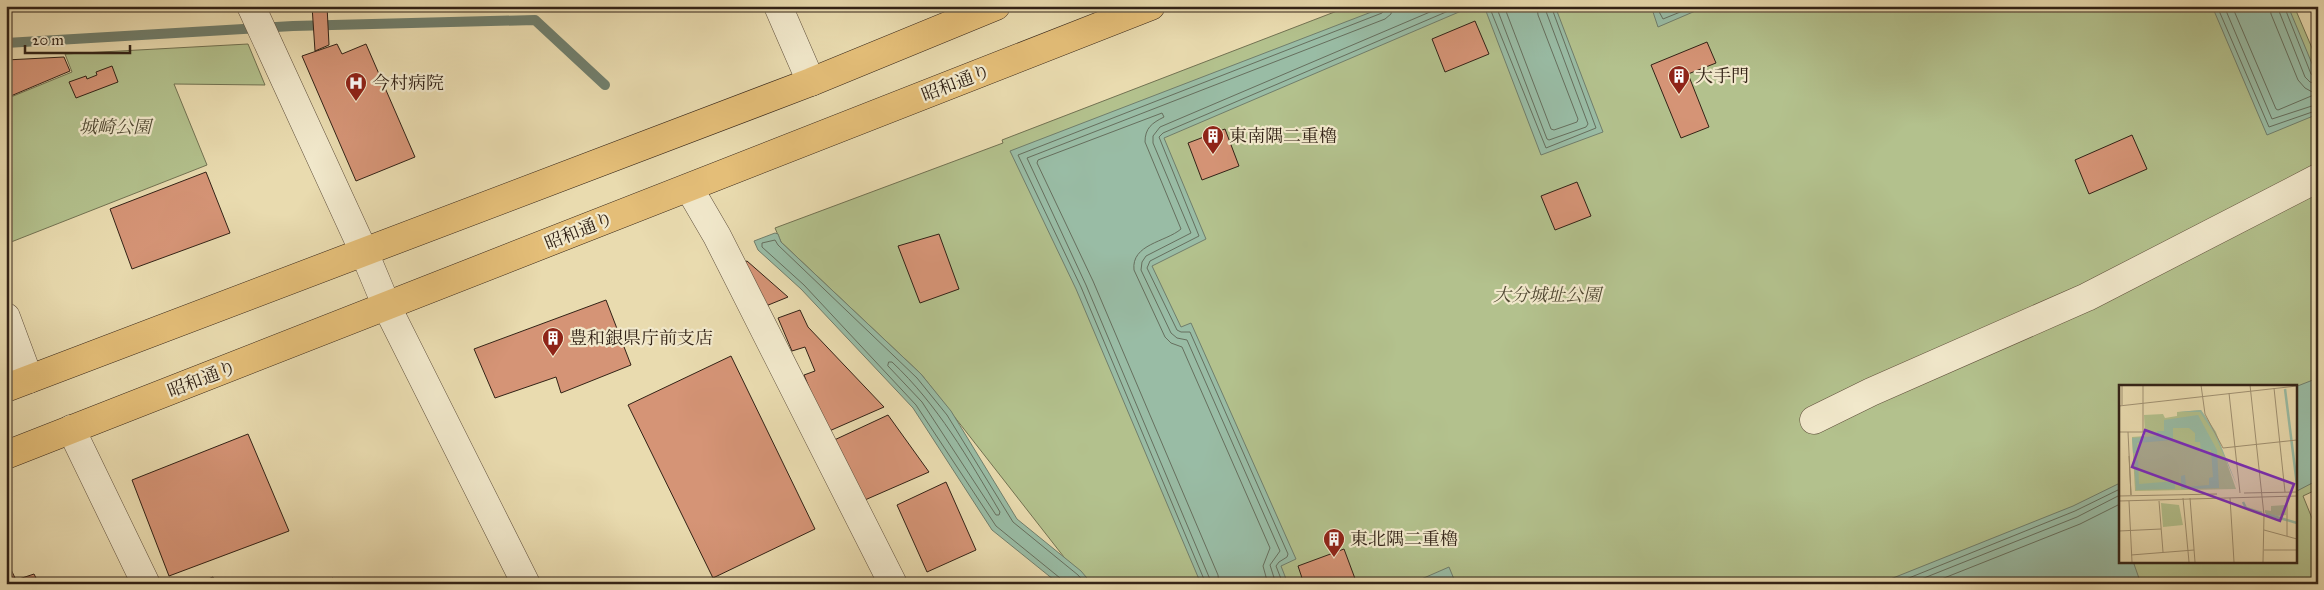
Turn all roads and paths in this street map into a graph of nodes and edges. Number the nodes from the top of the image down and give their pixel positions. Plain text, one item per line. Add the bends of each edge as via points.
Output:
1 (778, 6) edge
2 (996, 6) edge
3 (1150, 6) edge
4 (252, 9) edge
5 (811, 82) junction
6 (2318, 178) edge
7 (689, 188) junction
8 (364, 252) junction
9 (387, 307) junction
10 (6, 317) edge
11 (18, 384) edge
12 (1814, 420) dead end
13 (72, 429) junction
14 (6, 455) edge
15 (146, 584) edge
16 (526, 584) edge
17 (893, 584) edge

1 - 5 street
2 - 5 highway
3 - 7 highway, 昭和通り
4 - 8 street
5 - 8 highway
6 - 12 street via 2087,297 1870,392
7 - 9 highway, 昭和通り
7 - 17 street via 717,236
8 - 9 street
8 - 11 highway
9 - 13 highway, 昭和通り
9 - 16 street
10 - 11 street
13 - 14 highway, 昭和通り
13 - 15 street

